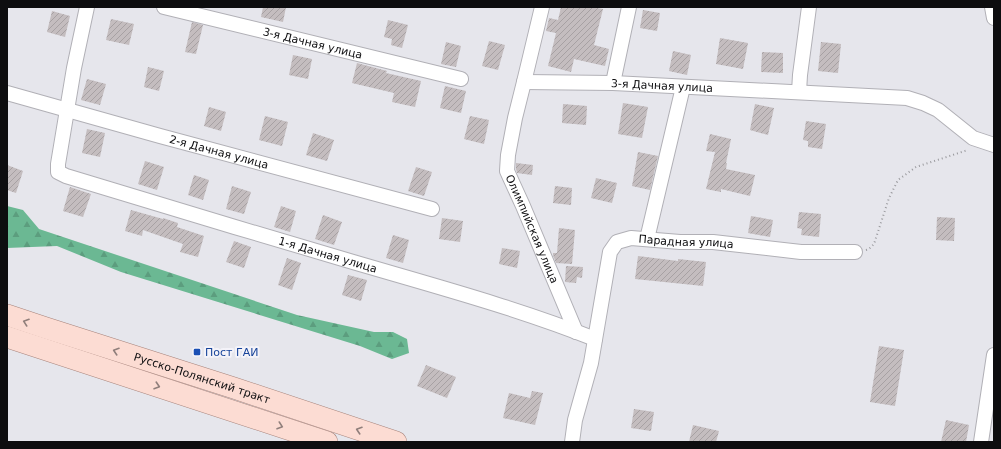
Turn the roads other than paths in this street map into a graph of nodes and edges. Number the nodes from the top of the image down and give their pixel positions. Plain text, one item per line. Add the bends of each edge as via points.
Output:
1 (88, 7) edge
2 (164, 7) edge
3 (542, 7) edge
4 (629, 7) edge
5 (810, 7) edge
6 (992, 7) edge
7 (994, 18) edge
8 (461, 79) dead end
9 (524, 82) junction
10 (613, 83) junction
11 (683, 87) junction
12 (799, 92) junction
13 (7, 93) edge
14 (67, 110) junction
15 (991, 144) edge
16 (432, 209) dead end
17 (648, 239) junction
18 (855, 252) road end
19 (7, 315) edge
20 (576, 332) junction
21 (7, 337) edge
22 (595, 340) junction
23 (994, 355) edge
24 (327, 442) edge
25 (396, 442) edge
26 (572, 442) edge
27 (981, 442) edge

1 - 14 street
2 - 8 street, 3-я Дачная улица
3 - 9 street, Олимпийская улица
4 - 10 street
5 - 12 street
6 - 7 street
9 - 10 street, 3-я Дачная улица
9 - 20 street, Олимпийская улица via 508,155 507,171
10 - 11 street, 3-я Дачная улица
11 - 12 street, 3-я Дачная улица
11 - 17 street
12 - 15 street, 3-я Дачная улица via 907,98 924,102 973,138
13 - 14 street, 2-я Дачная улица
14 - 16 street, 2-я Дачная улица
14 - 20 street, 1-я Дачная улица via 58,164 58,172 66,176 484,300
17 - 18 street, Парадная улица via 713,242 801,252
17 - 22 street, Парадная улица via 631,238 617,242 610,252
25 -> 19 main road, Русско-Полянский тракт
20 - 22 street, 1-я Дачная улица
21 -> 24 main road, Русско-Полянский тракт
22 - 26 street, Парадная улица
23 - 27 street

